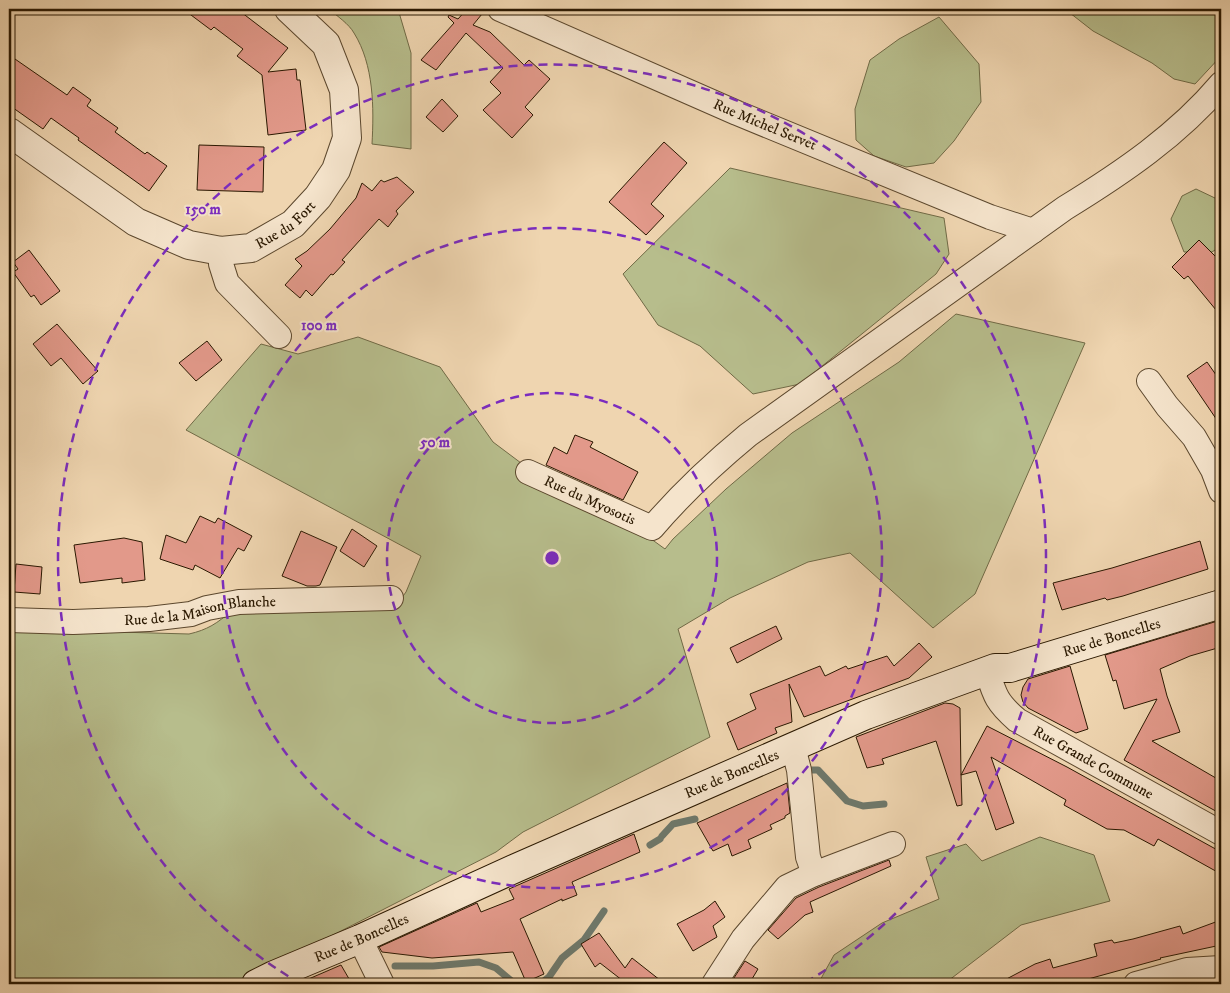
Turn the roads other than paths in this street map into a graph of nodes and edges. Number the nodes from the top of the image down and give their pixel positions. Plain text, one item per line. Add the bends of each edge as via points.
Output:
1 (289, 9) edge
2 (500, 9) edge
3 (1221, 84) edge
4 (9, 132) edge
5 (1033, 231) junction
6 (221, 251) junction
7 (280, 336) dead end
8 (1149, 381) dead end
9 (528, 472) dead end
10 (1221, 491) edge
11 (391, 598) dead end
12 (1221, 604) edge
13 (9, 620) edge
14 (987, 671) junction
15 (793, 747) junction
16 (1221, 832) edge
17 (893, 844) dead end
18 (814, 874) junction
19 (360, 939) junction
20 (1221, 968) edge
21 (256, 984) edge
22 (382, 984) edge
23 (714, 984) edge
24 (1136, 984) edge

1 - 6 main road, Rue du Fort via 326,44 344,90 347,138 336,170 318,197 293,224 251,248
2 - 5 street, Rue Michel Servet via 737,113 990,217
3 - 5 street via 1169,136
4 - 6 main road, Rue du Fort via 136,222 189,245
5 - 9 street, Rue du Myosotis via 748,435 676,499 652,528
6 - 7 street via 227,283
8 - 10 street via 1194,436
11 - 13 street, Rue de la Maison Blanche via 239,602 191,614 149,619
12 - 14 main road, Rue de Boncelles via 1010,668
14 - 15 main road, Rue de Boncelles via 866,715
14 - 16 street, Rue Grande Commune via 995,696 1017,720
15 - 18 street via 799,770 808,857
15 - 19 main road, Rue de Boncelles
17 - 18 street
18 - 23 street via 783,891 743,939
19 - 21 main road, Rue de Boncelles
19 - 22 street
20 - 24 street via 1187,970

